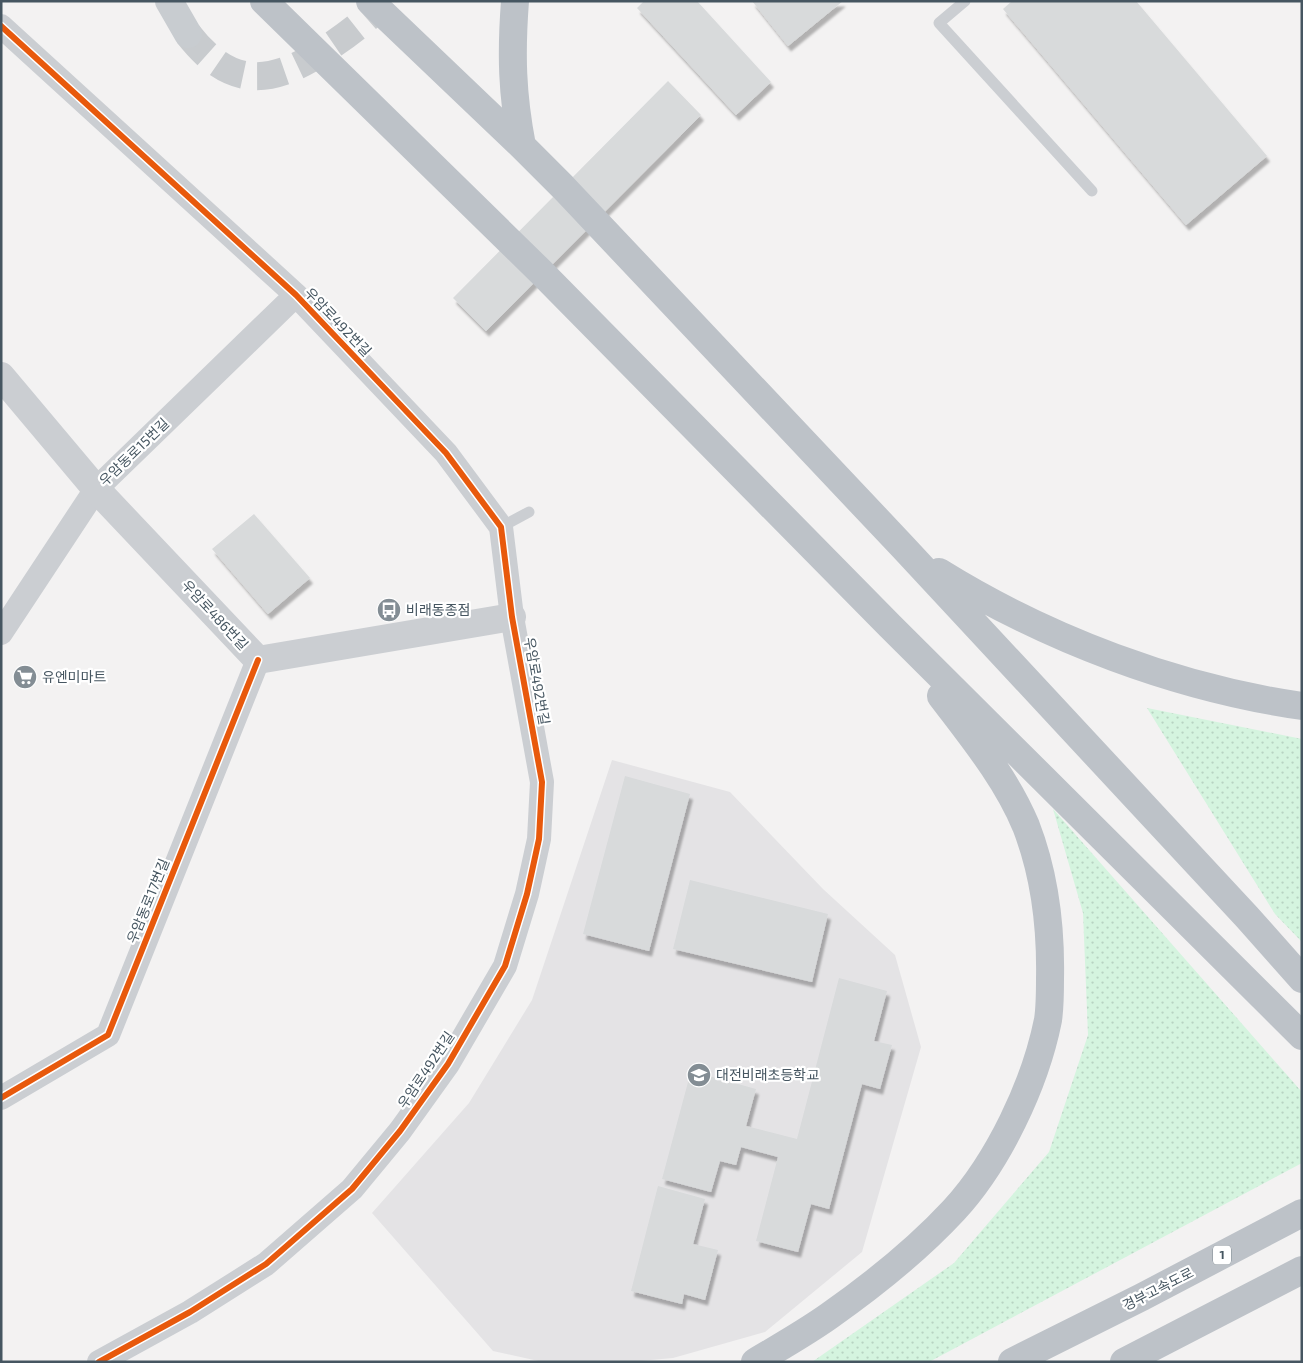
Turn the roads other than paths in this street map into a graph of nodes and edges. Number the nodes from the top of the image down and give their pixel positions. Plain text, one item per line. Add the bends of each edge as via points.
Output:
1 (169, 1) edge
2 (264, 1) edge
3 (370, 1) edge
4 (515, 1) edge
5 (966, 1) edge
6 (2, 25) edge
7 (188, 34) tunnel mouth
8 (522, 146) junction
9 (1092, 190) dead end
10 (296, 295) junction
11 (1, 376) edge
12 (96, 489) junction
13 (529, 512) dead end
14 (501, 527) junction
15 (903, 546) junction
16 (512, 617) junction
17 (890, 626) junction
18 (1, 633) edge
19 (258, 660) junction
20 (1302, 706) edge
21 (1302, 979) edge
22 (1302, 1036) edge
23 (1, 1098) edge
24 (1302, 1214) edge
25 (1302, 1270) edge
26 (99, 1362) edge
27 (755, 1362) edge
28 (1012, 1362) edge
29 (1124, 1362) edge

1 - 7 main road
2 - 17 highway via 543,274
3 - 8 highway
4 - 8 highway via 512,74
5 - 9 lane via 940,23
6 - 10 street, 우암로492번길
8 - 15 highway
10 - 12 street, 우암동로15번길
10 - 14 street, 우암로492번길 via 446,453
11 - 12 street, 우암로486번길
12 - 18 street, 우암동로15번길
12 - 19 street, 우암로486번길
13 - 14 lane
14 - 16 street, 우암로492번길
15 - 20 highway via 990,602 1076,641 1192,684 1262,701
15 - 21 highway
16 - 19 street, 우암로486번길
16 - 26 street, 우암로492번길 via 542,782 539,839 527,894 505,966 448,1064 400,1131 352,1188 266,1264 190,1312
17 - 22 highway
17 - 27 highway via 995,769 1026,827 1045,895 1051,954 1048,1019 1039,1054 1015,1116 975,1185 906,1256 828,1317
19 - 23 street, 우암동로17번길 via 108,1036
24 - 28 highway, 경부고속도로 / 1
25 - 29 highway

